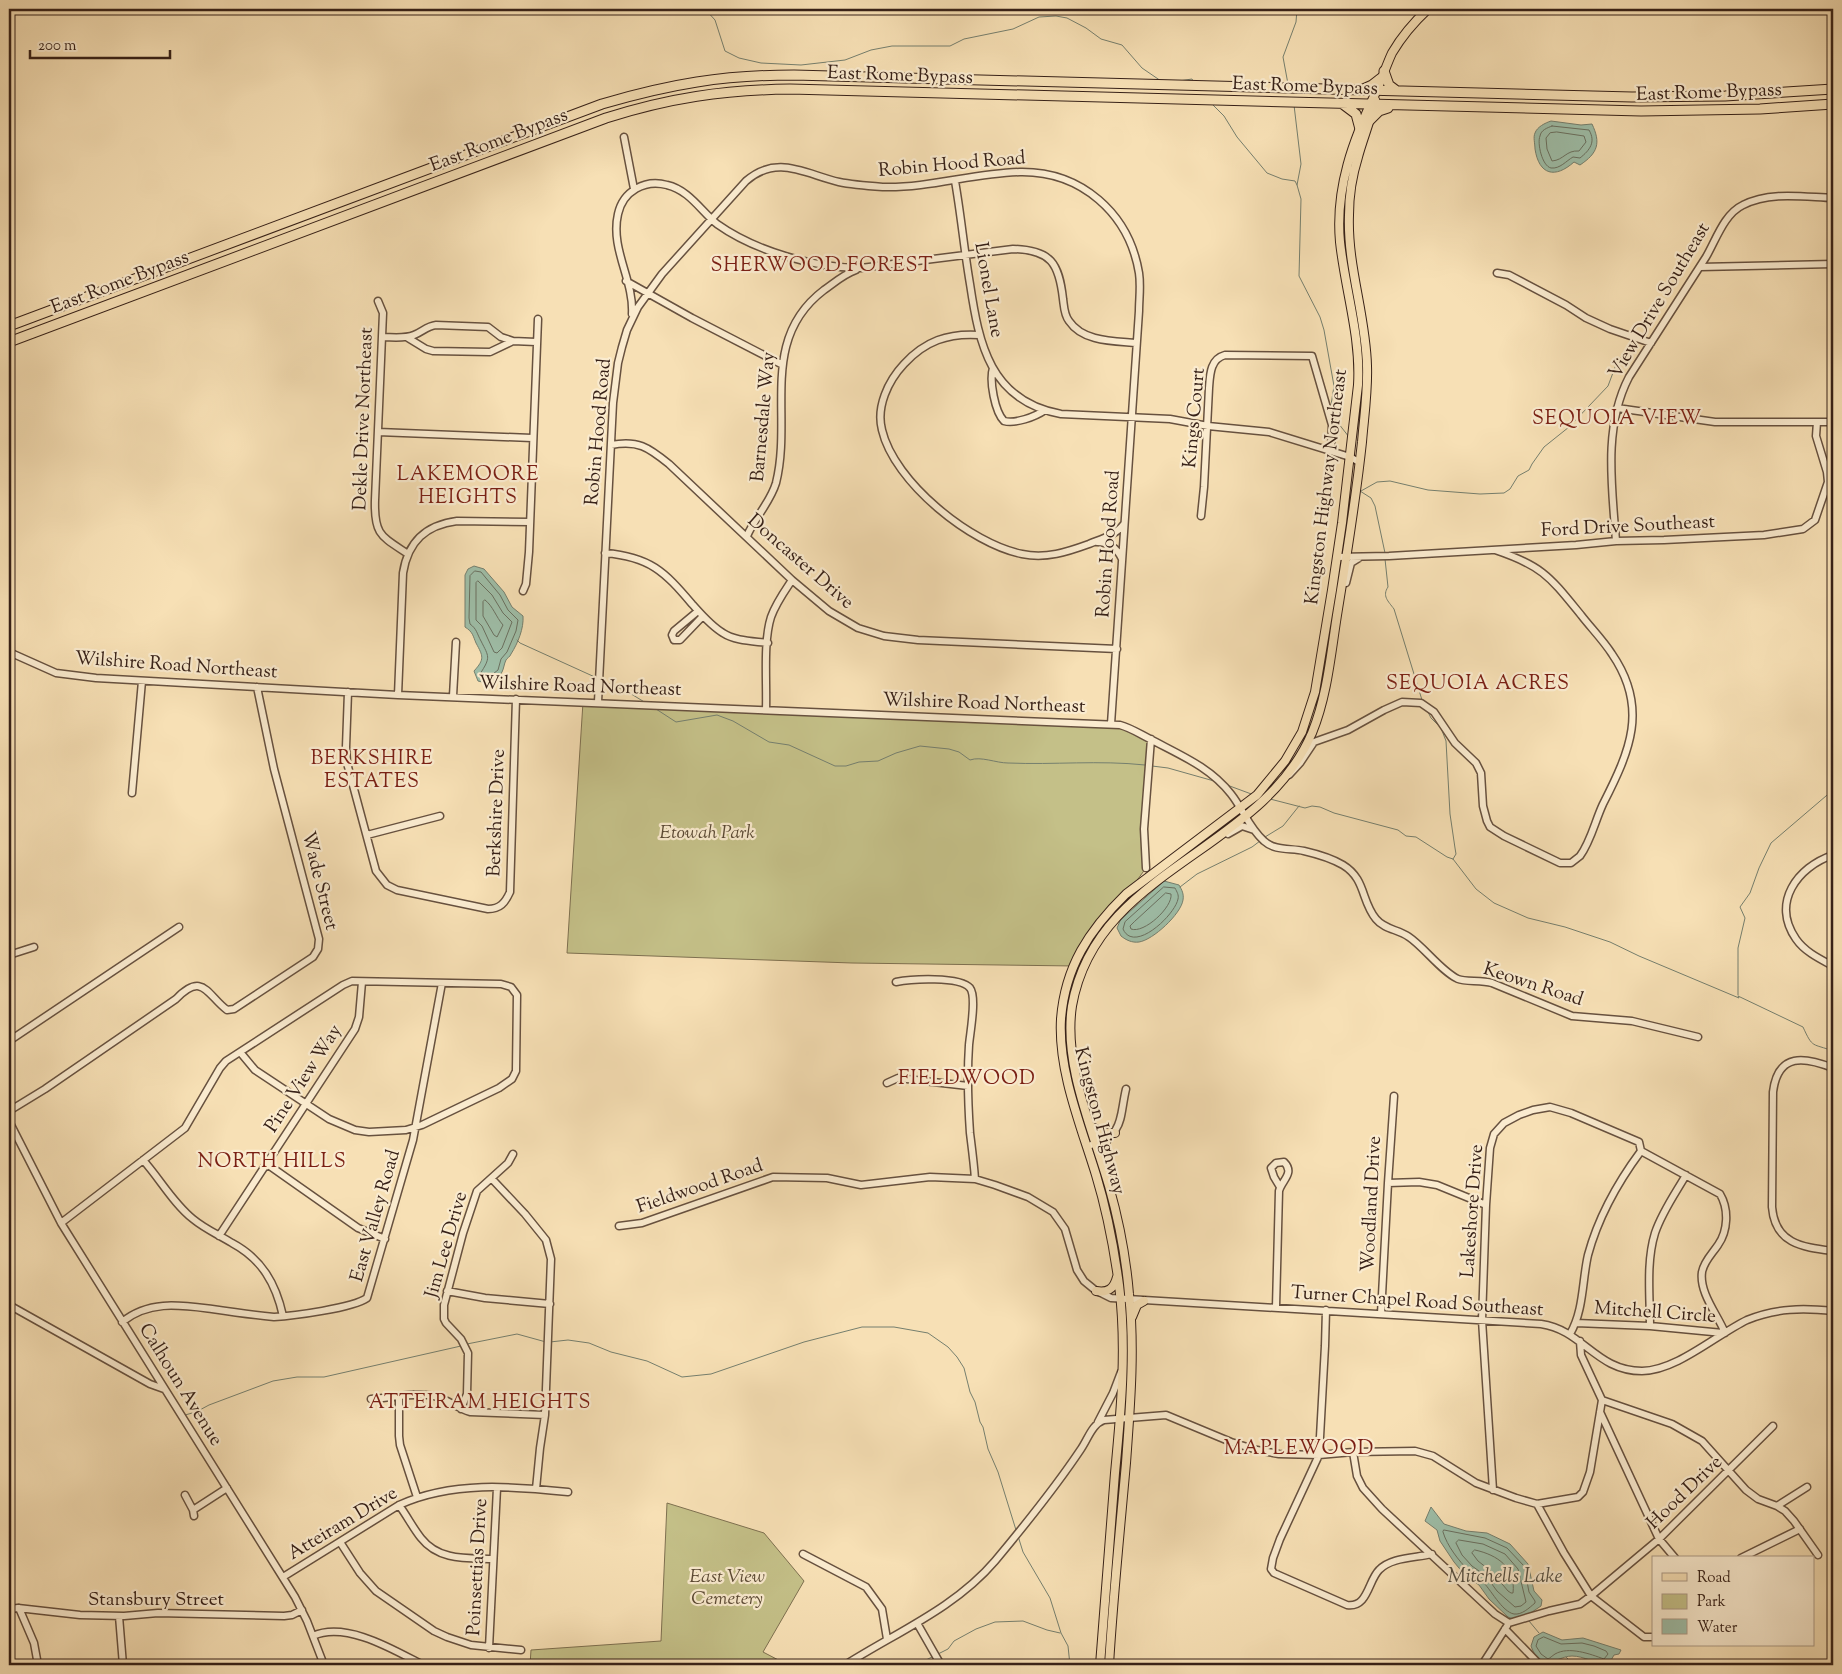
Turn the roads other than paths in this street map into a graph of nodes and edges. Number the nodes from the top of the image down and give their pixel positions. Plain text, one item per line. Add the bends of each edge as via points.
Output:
1 (1428, 9) edge
2 (1383, 74) junction
3 (1833, 89) edge
4 (1358, 90) junction
5 (1376, 91) junction
6 (1398, 92) junction
7 (1341, 104) junction
8 (1833, 104) edge
9 (1372, 105) junction
10 (1394, 106) junction
11 (1370, 120) junction
12 (1360, 129) junction
13 (624, 137) dead end
14 (955, 181) junction
15 (634, 190) junction
16 (1833, 198) edge
17 (712, 219) junction
18 (966, 255) junction
19 (1833, 264) edge
20 (835, 266) junction
21 (1700, 267) junction
22 (861, 268) junction
23 (1497, 274) dead end
24 (839, 279) junction
25 (626, 280) junction
26 (648, 293) junction
27 (378, 301) dead end
28 (631, 318) junction
29 (538, 319) dead end
30 (9, 326) edge
31 (978, 335) junction
32 (382, 337) junction
33 (408, 338) junction
34 (9, 342) edge
35 (513, 342) junction
36 (536, 342) junction
37 (1136, 342) junction
38 (1651, 344) junction
39 (781, 364) junction
40 (993, 368) junction
41 (1009, 388) junction
42 (994, 395) junction
43 (1617, 408) junction
44 (1044, 410) junction
45 (1132, 417) junction
46 (1817, 422) junction
47 (1833, 422) edge
48 (1208, 426) junction
49 (378, 432) junction
50 (532, 438) junction
51 (610, 444) junction
52 (1331, 451) junction
53 (1350, 457) junction
54 (1359, 462) junction
55 (1201, 516) dead end
56 (530, 522) junction
57 (1125, 522) junction
58 (747, 536) junction
59 (1616, 541) junction
60 (1093, 542) junction
61 (1495, 550) junction
62 (605, 553) junction
63 (408, 554) junction
64 (1363, 556) junction
65 (1337, 557) junction
66 (1347, 557) junction
67 (1123, 560) junction
68 (792, 580) junction
69 (523, 591) dead end
70 (698, 611) junction
71 (1338, 613) junction
72 (703, 616) junction
73 (456, 642) dead end
74 (768, 643) junction
75 (1117, 649) junction
76 (9, 652) edge
77 (142, 681) junction
78 (258, 687) junction
79 (348, 692) junction
80 (398, 695) junction
81 (453, 696) junction
82 (516, 699) junction
83 (598, 702) junction
84 (766, 710) junction
85 (1110, 724) junction
86 (1315, 725) junction
87 (1323, 738) junction
88 (1151, 740) junction
89 (1281, 783) junction
90 (132, 793) dead end
91 (1257, 794) joint
92 (1240, 808) junction
93 (440, 816) dead end
94 (1245, 817) junction
95 (1256, 831) junction
96 (367, 835) junction
97 (1199, 851) junction
98 (1833, 855) edge
99 (1146, 868) dead end
100 (179, 927) dead end
101 (34, 947) dead end
102 (9, 955) edge
103 (1833, 966) edge
104 (362, 982) junction
105 (896, 982) dead end
106 (442, 983) junction
107 (1698, 1037) dead end
108 (9, 1041) edge
109 (240, 1052) junction
110 (1833, 1068) edge
111 (887, 1083) dead end
112 (968, 1086) junction
113 (1126, 1090) dead end
114 (1394, 1096) dead end
115 (306, 1104) junction
116 (9, 1111) edge
117 (9, 1121) edge
118 (1091, 1126) junction
119 (416, 1127) junction
120 (1115, 1133) junction
121 (1107, 1139) junction
122 (1096, 1144) junction
123 (1088, 1146) junction
124 (1641, 1152) junction
125 (514, 1154) dead end
126 (144, 1160) junction
127 (1101, 1160) junction
128 (267, 1164) junction
129 (1686, 1175) junction
130 (492, 1179) junction
131 (975, 1179) junction
132 (1388, 1183) junction
133 (1280, 1187) dead end
134 (1486, 1205) junction
135 (61, 1223) junction
136 (618, 1226) dead end
137 (219, 1236) junction
138 (385, 1239) junction
139 (1833, 1251) edge
140 (1118, 1273) junction
141 (447, 1291) junction
142 (1096, 1291) junction
143 (1121, 1299) junction
144 (1130, 1299) junction
145 (1144, 1301) junction
146 (550, 1304) junction
147 (9, 1305) edge
148 (1276, 1308) junction
149 (1326, 1310) junction
150 (1833, 1311) edge
151 (1381, 1314) junction
152 (283, 1316) junction
153 (1131, 1319) junction
154 (1482, 1320) junction
155 (122, 1322) junction
156 (1576, 1323) junction
157 (1650, 1326) junction
158 (1725, 1333) junction
159 (1570, 1334) junction
160 (1580, 1342) junction
161 (1122, 1366) junction
162 (164, 1389) junction
163 (399, 1397) junction
164 (371, 1399) dead end
165 (1602, 1400) junction
166 (461, 1409) junction
167 (1600, 1411) junction
168 (546, 1415) junction
169 (1129, 1418) junction
170 (1120, 1420) junction
171 (1097, 1424) junction
172 (1773, 1426) dead end
173 (1353, 1452) junction
174 (1318, 1455) junction
175 (1729, 1471) junction
176 (1807, 1487) dead end
177 (227, 1488) junction
178 (497, 1488) junction
179 (536, 1489) junction
180 (1493, 1490) junction
181 (568, 1492) dead end
182 (185, 1495) dead end
183 (418, 1497) junction
184 (1538, 1504) junction
185 (399, 1505) junction
186 (1777, 1506) junction
187 (1800, 1529) junction
188 (1660, 1539) junction
189 (340, 1542) junction
190 (803, 1554) dead end
191 (1432, 1554) junction
192 (1818, 1555) dead end
193 (1673, 1556) edge
194 (1745, 1556) edge
195 (494, 1559) junction
196 (284, 1578) junction
197 (1592, 1596) junction
198 (19, 1608) junction
199 (9, 1609) edge
200 (302, 1610) junction
201 (119, 1616) junction
202 (917, 1623) junction
203 (1507, 1626) junction
204 (313, 1636) junction
205 (1652, 1636) edge
206 (888, 1639) junction
207 (489, 1648) junction
208 (521, 1650) dead end
209 (38, 1665) edge
210 (123, 1665) edge
211 (324, 1665) edge
212 (423, 1665) edge
213 (845, 1665) edge
214 (941, 1665) edge
215 (1100, 1665) edge
216 (1109, 1665) edge
217 (1482, 1665) edge
218 (1540, 1665) edge

1 - 2 main road, Kingston Highway Northeast via 1407,30
2 - 4 highway via 1372,85
2 - 5 main road, Kingston Highway Northeast
2 - 6 highway
3 - 6 highway, East Rome Bypass via 1725,96 1632,97
4 - 5 highway, East Rome Bypass
4 - 30 highway, East Rome Bypass via 794,75 692,82 594,107
5 - 6 highway, East Rome Bypass
5 - 9 main road, Kingston Highway Northeast
7 - 9 highway, East Rome Bypass
7 - 12 highway via 1356,114
7 - 34 highway, East Rome Bypass via 790,89 695,96 606,118
8 - 10 highway, East Rome Bypass via 1641,111
9 - 10 highway, East Rome Bypass
9 - 11 main road, Kingston Highway
9 - 12 main road, Kingston Highway Northeast
10 - 11 highway via 1379,111
11 - 54 main road, Kingston Highway via 1357,159 1348,212 1368,367
12 - 53 main road, Kingston Highway Northeast via 1346,167 1339,216 1358,367
13 - 15 street
14 - 17 street, Robin Hood Road via 901,187 870,186 775,167 752,176
14 - 18 street, Lionel Lane
14 - 37 street, Robin Hood Road via 1010,173 1041,174 1064,179 1096,196 1118,221 1134,254 1140,286
15 - 17 street via 651,184 672,186
15 - 25 street via 623,199 617,223 616,239
16 - 21 street, View Drive Southeast via 1768,196 1742,205 1729,217
17 - 20 street via 758,246
17 - 26 street, Robin Hood Road
18 - 22 street
18 - 31 street, Lionel Lane
18 - 37 street via 1013,249 1033,250 1045,256 1059,276 1064,309 1073,326 1095,338
19 - 21 street
20 - 22 street
20 - 24 street via 841,274
21 - 38 street, View Drive Southeast
22 - 24 street, Barnesdale Way
23 - 38 street via 1509,275 1602,325
24 - 39 street, Barnesdale Way via 816,296 798,317 789,333
25 - 26 street
25 - 28 street
26 - 28 street, Robin Hood Road
26 - 39 street
27 - 32 street, Dekle Drive Northeast via 382,313
28 - 51 street, Robin Hood Road via 618,363
29 - 36 street
31 - 40 street, Lionel Lane
31 - 60 street via 956,334 941,338 913,355 894,376 883,399 880,415 881,429 896,463 946,515 994,545 1038,556 1067,552
32 - 33 street
32 - 49 street, Dekle Drive Northeast
33 - 35 street via 433,351 490,352
33 - 35 street via 436,325 488,327
35 - 36 street
36 - 50 street
37 - 45 street, Robin Hood Road
38 - 43 street, View Drive Southeast via 1629,377
39 - 58 street, Barnesdale Way via 776,483
40 - 41 street, Lionel Lane
40 - 42 street
41 - 42 street
41 - 44 street, Lionel Lane
42 - 44 street via 998,413 1007,422 1040,414
43 - 46 street via 1715,422
43 - 59 street, View Drive Southeast via 1612,455
44 - 45 street, Lionel Lane via 1076,416
45 - 48 street, Lionel Lane
45 - 57 street, Robin Hood Road
46 - 47 street
46 - 59 street, Ford Drive Southeast via 1816,436 1828,482 1815,520 1808,526 1764,535
48 - 52 street, Lionel Lane via 1269,432
48 - 52 street, Kings Court via 1211,373 1218,357 1312,356 1332,425
48 - 55 street, Kings Court
49 - 50 street
49 - 63 street, Dekle Drive Northeast via 377,530
50 - 56 street
51 - 58 street, Doncaster Drive via 628,443 648,448
51 - 62 street, Robin Hood Road
52 - 53 street, Lionel Lane
53 - 54 street, Lionel Lane
53 - 65 main road, Kingston Highway Northeast
54 - 66 main road, Kingston Highway
56 - 63 street via 446,522 426,530
56 - 69 street
57 - 60 street via 1115,533
57 - 67 street, Robin Hood Road
58 - 68 street, Doncaster Drive
59 - 61 street, Ford Drive Southeast
60 - 67 street via 1112,546
61 - 64 street, Ford Drive Southeast
61 - 87 street via 1522,558 1552,579 1612,654 1629,689 1631,740 1580,856 1571,863 1560,863 1490,827 1481,773 1476,763 1454,743 1434,712 1421,703 1402,702 1348,730
62 - 70 street via 638,558 652,564
62 - 83 street, Robin Hood Road
63 - 80 street via 403,573
64 - 66 street, Ford Drive Southeast
64 - 71 street via 1349,567
65 - 66 street, Ford Drive Southeast
65 - 91 main road, Kingston Highway Northeast via 1308,716 1290,754
66 - 71 main road, Kingston Highway
67 - 75 street, Robin Hood Road
68 - 74 street via 770,619
68 - 75 street, Doncaster Drive via 849,624 884,636
70 - 72 street
70 - 72 street via 674,631 674,640 680,640
71 - 86 main road, Kingston Highway via 1324,697
72 - 74 street via 728,636
73 - 81 street
74 - 84 street
75 - 85 street, Robin Hood Road
76 - 77 street, Wilshire Road Northeast via 56,672 89,678
77 - 78 street, Wilshire Road Northeast
77 - 90 street
78 - 79 street, Wilshire Road Northeast
78 - 116 street, Wade Street via 274,768 319,938 318,949 313,957 234,1009 227,1010 207,989 193,986 185,990
79 - 80 street, Wilshire Road Northeast
79 - 96 street, Berkshire Drive via 347,763
80 - 81 street, Wilshire Road Northeast
81 - 82 street, Wilshire Road Northeast
82 - 83 street, Wilshire Road Northeast
82 - 96 street, Berkshire Drive via 511,881 504,903 488,909 396,890 376,871
83 - 84 street, Wilshire Road Northeast
84 - 85 street, Wilshire Road Northeast
85 - 88 street, Wilshire Road Northeast via 1127,727
86 - 87 street via 1314,732
86 - 89 main road, Kingston Highway
87 - 89 street via 1311,745 1300,763
88 - 92 street, Wilshire Road Northeast via 1208,770
88 - 99 street via 1144,842
89 - 94 main road, Kingston Highway
91 - 92 main road, Kingston Highway
92 - 94 street, Wilshire Road Northeast
92 - 123 main road, Kingston Highway via 1114,905 1088,937 1073,968 1062,1007 1062,1047 1067,1077
93 - 96 street
94 - 95 street, Keown Road
94 - 97 main road, Kingston Highway
95 - 97 street via 1239,826
95 - 107 street, Keown Road via 1264,842 1275,847 1312,853 1349,869 1360,883 1370,910 1379,922 1409,937 1458,979 1492,983 1572,1016 1632,1021
97 - 118 main road, Kingston Highway via 1118,913 1098,938 1081,972 1072,1007 1070,1039 1079,1087
98 - 103 street via 1799,876 1790,888 1786,907 1787,919 1796,939 1815,957
100 - 108 street
101 - 102 street
104 - 106 street
104 - 109 street via 343,985
104 - 115 street, Pine View Way via 355,1028
105 - 112 street via 923,978 958,982 972,989
106 - 119 street, East Valley Road
106 - 119 street via 501,984 511,987 516,993 514,1077 500,1088
109 - 115 street via 255,1070
109 - 126 street via 223,1064 185,1128
110 - 139 street via 1800,1059 1784,1066 1775,1080 1772,1207 1776,1224 1786,1238 1802,1246
111 - 112 street via 898,1078
112 - 131 street
113 - 120 street
114 - 132 street, Woodland Drive
115 - 119 street via 355,1130 394,1132
115 - 128 street, Pine View Way
117 - 135 street, Calhoun Avenue
118 - 120 main road via 1102,1133
118 - 122 main road, Kingston Highway
119 - 138 street, East Valley Road
120 - 121 street
121 - 122 street
121 - 127 main road
122 - 123 street
122 - 127 main road, Kingston Highway
123 - 140 main road, Kingston Highway via 1108,1219
124 - 129 street, Mitchell Circle
124 - 134 street, Lakeshore Drive via 1639,1142 1570,1113 1550,1107 1533,1110 1504,1123 1494,1134
124 - 156 street, Mitchell Circle via 1617,1186 1596,1233 1588,1256
125 - 130 street, Jim Lee Drive
126 - 135 street
126 - 137 street via 185,1212
127 - 144 main road, Kingston Highway via 1118,1223
128 - 137 street, Pine View Way
128 - 138 street via 358,1228
129 - 157 street via 1672,1196 1656,1232 1650,1266
129 - 158 street, Mitchell Circle via 1720,1194 1725,1201 1724,1232 1702,1273 1708,1303
130 - 141 street, Jim Lee Drive via 479,1188 475,1196
130 - 146 street via 546,1240 551,1259
131 - 136 street, Fieldwood Road via 930,1176 868,1185 827,1178 773,1177 642,1223
131 - 142 street, Fieldwood Road via 1028,1197 1053,1212 1065,1229 1077,1270
132 - 134 street via 1437,1185
132 - 151 street, Woodland Drive
133 - 148 street
134 - 154 street, Lakeshore Drive
135 - 155 street, Calhoun Avenue
137 - 152 street via 247,1252 265,1271 276,1290
138 - 152 street, East Valley Road via 365,1300
140 - 142 main road via 1112,1288
140 - 143 main road, Kingston Highway
141 - 146 street
141 - 166 street, Jim Lee Drive via 444,1305 446,1324 464,1343 468,1353 467,1394
142 - 143 street, Fieldwood Road
143 - 144 street, Turner Chapel Road Southeast
143 - 161 main road, Kingston Highway
144 - 145 street, Turner Chapel Road Southeast
144 - 153 main road, Kingston Highway
145 - 148 street, Turner Chapel Road Southeast
145 - 153 main road via 1137,1305
146 - 168 street
147 - 162 street
148 - 149 street, Turner Chapel Road Southeast
149 - 151 street, Turner Chapel Road Southeast
149 - 174 street
150 - 158 street, Turner Chapel Road Southeast via 1801,1308 1776,1311
151 - 154 street, Turner Chapel Road Southeast
152 - 155 street, East Valley Road via 171,1304 141,1310
153 - 169 main road
154 - 159 street, Turner Chapel Road Southeast via 1547,1324
154 - 180 street, Lakeshore Drive
155 - 162 street, Calhoun Avenue
156 - 157 street, Mitchell Circle
156 - 159 street, Mitchell Circle
157 - 158 street, Mitchell Circle
158 - 160 street, Turner Chapel Road Southeast via 1672,1364 1648,1371 1612,1365
159 - 160 street, Turner Chapel Road Southeast
160 - 165 street via 1581,1354
161 - 170 main road, Kingston Highway
161 - 171 street
162 - 177 street, Calhoun Avenue
163 - 164 street
163 - 166 street via 434,1396
163 - 183 street via 400,1445
165 - 167 street
165 - 175 street via 1688,1432 1702,1440
166 - 168 street via 477,1413
167 - 184 street via 1584,1492
167 - 188 street
168 - 179 street
169 - 170 street
169 - 174 street via 1166,1415 1257,1450
169 - 216 main road
170 - 171 street via 1104,1420
170 - 215 main road, Kingston Highway
171 - 202 street via 1060,1478 994,1562 957,1597
172 - 175 street, Hood Drive
173 - 174 street
173 - 180 street via 1415,1450
173 - 191 street via 1357,1476 1363,1488
174 - 191 street via 1271,1563 1274,1573 1354,1606 1362,1600 1379,1570 1389,1562
175 - 186 street via 1746,1490
175 - 188 street, Hood Drive
176 - 186 street
177 - 182 street via 193,1513
177 - 196 street, Calhoun Avenue
178 - 179 street, Atteiram Drive
178 - 183 street, Atteiram Drive via 463,1488
178 - 195 street, Poinsettias Drive
179 - 181 street, Atteiram Drive
180 - 184 street
183 - 185 street, Atteiram Drive
184 - 197 street
185 - 189 street, Atteiram Drive
185 - 195 street via 422,1539 436,1551 452,1557
186 - 187 street
187 - 192 street
187 - 194 street
188 - 193 street
188 - 197 street, Hood Drive
189 - 196 street, Atteiram Drive
189 - 207 street via 364,1578 393,1604 447,1637
190 - 206 street via 866,1587 882,1609
191 - 203 street
195 - 207 street, Poinsettias Drive
196 - 200 street, Calhoun Avenue
197 - 203 street via 1580,1604 1549,1610
197 - 205 street via 1644,1637
198 - 199 street, Stansbury Street
198 - 201 street, Stansbury Street
198 - 209 street via 34,1643
200 - 201 street, Stansbury Street via 284,1616
200 - 204 street, Calhoun Avenue
201 - 210 street
202 - 206 street
202 - 214 street
203 - 217 street
203 - 218 street
204 - 211 street, Calhoun Avenue
204 - 212 street via 338,1632 360,1637 380,1643
206 - 213 street
207 - 208 street

